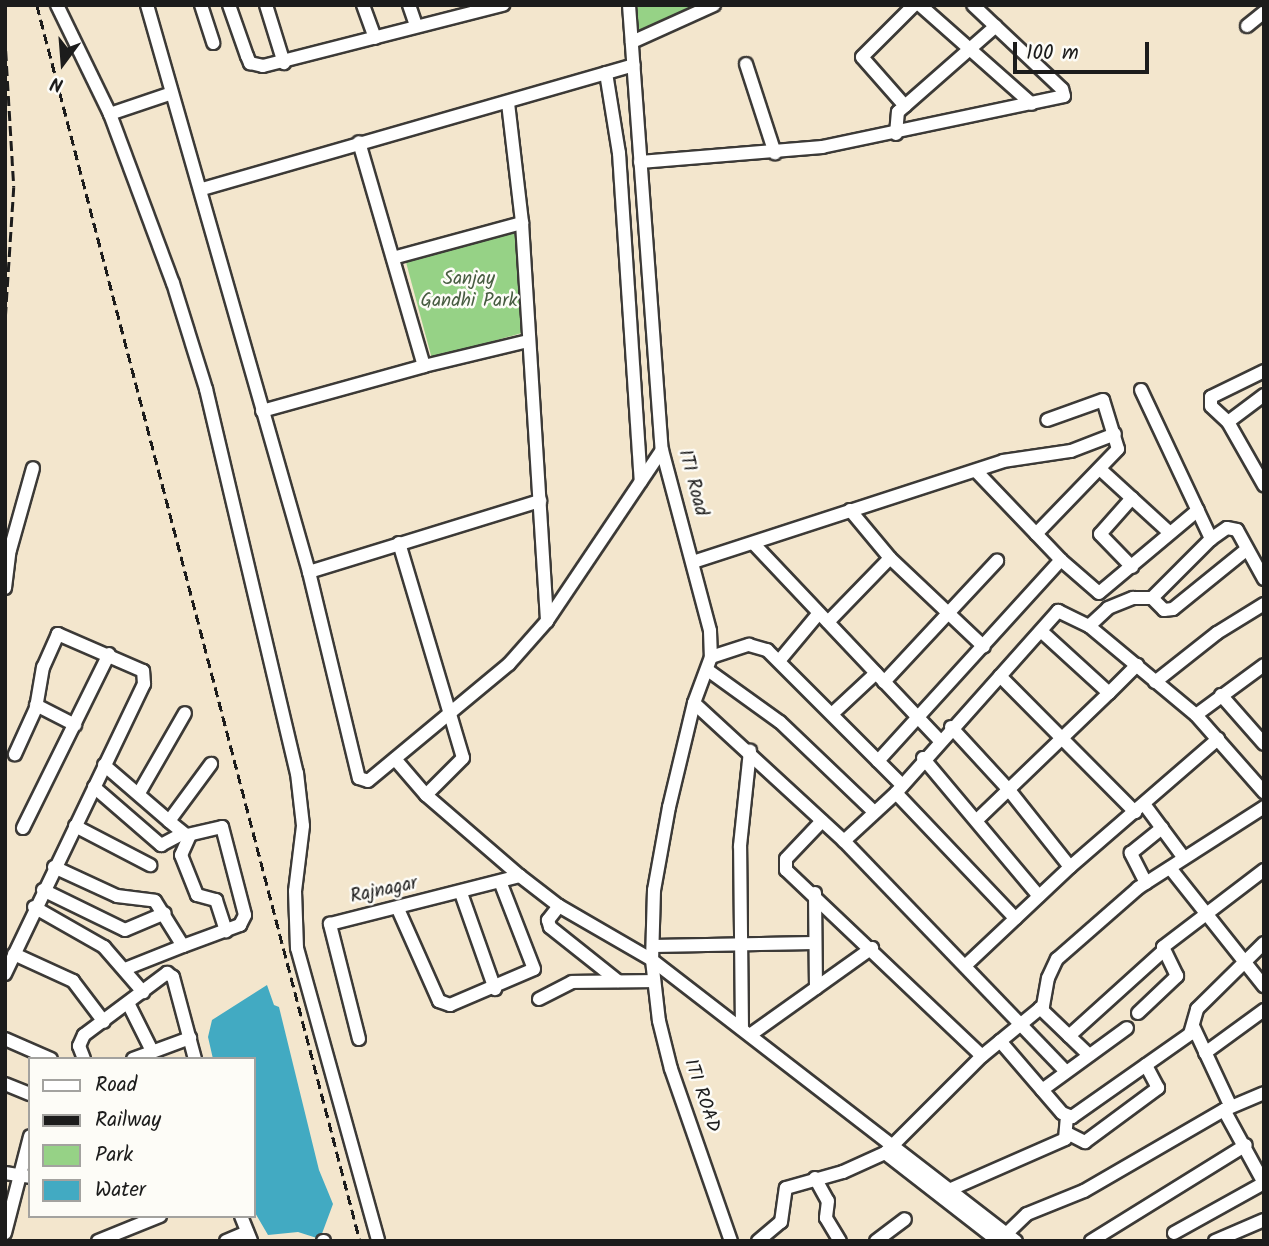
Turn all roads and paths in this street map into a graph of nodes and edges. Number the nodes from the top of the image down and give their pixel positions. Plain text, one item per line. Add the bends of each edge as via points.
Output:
1 (57, 5) edge
2 (146, 5) edge
3 (201, 5) edge
4 (229, 5) edge
5 (266, 5) edge
6 (363, 5) edge
7 (409, 5) edge
8 (503, 5) edge
9 (629, 5) edge
10 (714, 5) edge
11 (914, 5) edge
12 (920, 5) edge
13 (980, 7) edge
14 (454, 10) edge
15 (1264, 12) edge
16 (416, 25) junction
17 (996, 26) junction
18 (1247, 26) dead end
19 (375, 37) junction
20 (632, 42) junction
21 (213, 43) dead end
22 (971, 51) junction
23 (284, 63) junction
24 (746, 64) dead end
25 (634, 65) junction
26 (606, 73) junction
27 (172, 93) junction
28 (508, 103) junction
29 (1032, 104) junction
30 (905, 106) junction
31 (110, 114) junction
32 (896, 134) junction
33 (359, 142) junction
34 (775, 153) junction
35 (640, 162) junction
36 (202, 189) junction
37 (522, 223) junction
38 (393, 258) junction
39 (527, 341) junction
40 (424, 366) junction
41 (1264, 371) edge
42 (1140, 390) dead end
43 (1264, 395) edge
44 (262, 411) junction
45 (1047, 420) dead end
46 (1228, 422) junction
47 (1115, 434) junction
48 (662, 450) junction
49 (33, 468) dead end
50 (1101, 470) junction
51 (976, 471) junction
52 (1262, 476) edge
53 (641, 481) junction
54 (1132, 498) junction
55 (540, 501) junction
56 (850, 510) junction
57 (1198, 510) junction
58 (1170, 533) junction
59 (1035, 534) junction
60 (1211, 539) junction
61 (399, 543) junction
62 (753, 543) junction
63 (7, 549) edge
64 (1247, 549) junction
65 (890, 558) junction
66 (1061, 560) junction
67 (997, 561) dead end
68 (693, 562) junction
69 (1132, 567) junction
70 (309, 572) junction
71 (1264, 579) edge
72 (5, 588) edge
73 (1152, 598) junction
74 (1264, 604) edge
75 (947, 615) junction
76 (823, 618) junction
77 (547, 621) junction
78 (1089, 626) junction
79 (1041, 631) junction
80 (984, 647) junction
81 (109, 654) junction
82 (779, 661) junction
83 (710, 664) junction
84 (1137, 665) junction
85 (1264, 665) edge
86 (1000, 676) junction
87 (880, 678) junction
88 (1155, 682) junction
89 (1109, 693) junction
90 (1222, 695) junction
91 (694, 704) junction
92 (36, 705) junction
93 (186, 713) dead end
94 (452, 714) junction
95 (832, 714) junction
96 (1196, 715) junction
97 (919, 719) junction
98 (75, 725) junction
99 (951, 727) junction
100 (1060, 739) junction
101 (1218, 739) junction
102 (939, 740) junction
103 (1264, 744) edge
104 (750, 751) junction
105 (15, 754) dead end
106 (923, 758) junction
107 (395, 759) junction
108 (878, 761) junction
109 (211, 764) dead end
110 (104, 765) junction
111 (94, 788) junction
112 (899, 789) junction
113 (1009, 789) junction
114 (1264, 792) edge
115 (139, 793) junction
116 (426, 795) junction
117 (1264, 807) edge
118 (1140, 808) junction
119 (873, 811) junction
120 (978, 819) junction
121 (169, 821) junction
122 (822, 821) junction
123 (75, 826) junction
124 (23, 828) dead end
125 (1162, 828) junction
126 (186, 834) junction
127 (844, 841) junction
128 (1185, 858) junction
129 (150, 865) dead end
130 (54, 867) junction
131 (1070, 867) junction
132 (1170, 868) junction
133 (1264, 870) edge
134 (520, 876) junction
135 (1146, 883) junction
136 (501, 884) junction
137 (43, 890) junction
138 (461, 893) junction
139 (815, 894) junction
140 (1039, 896) junction
141 (559, 906) junction
142 (34, 907) junction
143 (398, 909) junction
144 (165, 913) junction
145 (1206, 913) junction
146 (1015, 918) junction
147 (226, 930) junction
148 (814, 943) junction
149 (1264, 943) edge
150 (741, 944) junction
151 (183, 946) junction
152 (653, 946) junction
153 (872, 948) junction
154 (1162, 951) junction
155 (14, 954) junction
156 (652, 960) junction
157 (1244, 960) junction
158 (965, 966) junction
159 (125, 969) junction
160 (5, 974) edge
161 (618, 981) junction
162 (654, 981) junction
163 (1264, 986) edge
164 (816, 988) junction
165 (495, 989) junction
166 (143, 992) junction
167 (538, 999) dead end
168 (128, 1003) junction
169 (1040, 1008) junction
170 (1264, 1010) edge
171 (1138, 1013) dead end
172 (104, 1022) junction
173 (1021, 1023) junction
174 (1193, 1026) junction
175 (1127, 1028) dead end
176 (746, 1032) junction
177 (1069, 1036) junction
178 (190, 1038) junction
179 (359, 1039) dead end
180 (5, 1040) edge
181 (1000, 1041) junction
182 (156, 1053) edge
183 (1205, 1053) junction
184 (1089, 1055) junction
185 (982, 1056) junction
186 (46, 1057) edge
187 (84, 1057) edge
188 (195, 1057) edge
189 (1146, 1065) junction
190 (1066, 1072) junction
191 (5, 1084) edge
192 (1042, 1090) junction
193 (28, 1093) edge
194 (1264, 1093) edge
195 (1227, 1109) junction
196 (1067, 1117) junction
197 (1069, 1134) junction
198 (28, 1142) edge
199 (888, 1150) junction
200 (1254, 1151) edge
201 (18, 1175) edge
202 (815, 1178) junction
203 (1263, 1180) edge
204 (949, 1190) junction
205 (155, 1218) edge
206 (242, 1218) edge
207 (905, 1219) dead end
208 (1263, 1223) edge
209 (5, 1233) edge
210 (1174, 1233) dead end
211 (249, 1236) edge
212 (1001, 1238) edge
213 (1220, 1240) edge
214 (98, 1241) edge
215 (226, 1241) edge
216 (378, 1241) edge
217 (731, 1241) edge
218 (758, 1241) edge
219 (840, 1241) edge
220 (876, 1241) edge
221 (1016, 1241) edge
222 (1091, 1241) edge

1 - 31 street
2 - 27 street
3 - 21 street
4 - 23 street via 250,63
5 - 23 street
6 - 19 street
7 - 16 street
8 - 14 street
9 - 20 street, ITI Road
10 - 20 street
11 - 30 street via 862,57
12 - 22 street
13 - 17 street
14 - 16 street
15 - 18 street
16 - 19 street
17 - 22 street
17 - 29 street via 1065,93 1061,99
19 - 23 street
20 - 25 street, ITI Road
22 - 29 street
22 - 30 street
24 - 34 street
25 - 26 street
25 - 35 street, ITI Road
26 - 28 street
26 - 53 street via 621,167
27 - 31 street
27 - 36 street
28 - 33 street
28 - 37 street
29 - 32 street
30 - 32 street via 894,117
31 - 216 street via 173,283 206,389 279,695 303,826 295,891 297,948
32 - 34 street
33 - 36 street
33 - 38 street
34 - 35 street
35 - 48 street, ITI Road
36 - 44 street
37 - 38 street
37 - 39 street
38 - 40 street
39 - 40 street
39 - 55 street
40 - 44 street
41 - 46 street via 1211,397 1213,410
42 - 57 street
43 - 46 street
44 - 70 street
45 - 47 street via 1101,400
46 - 52 street
47 - 50 street via 1116,454
47 - 51 street via 1071,451 1003,461
48 - 53 street
48 - 68 street, ITI Road
49 - 63 street
50 - 54 street
50 - 59 street
51 - 56 street
51 - 59 street
53 - 77 street
54 - 58 street
54 - 69 street via 1100,534
55 - 61 street
55 - 77 street
56 - 62 street
56 - 65 street
57 - 58 street
57 - 60 street
58 - 69 street
59 - 66 street
60 - 64 street via 1233,528
60 - 73 street
61 - 70 street
61 - 94 street
62 - 68 street
62 - 76 street
63 - 72 street
64 - 71 street
64 - 73 street via 1172,609 1164,610
65 - 75 street
65 - 76 street
66 - 69 street via 1099,593
66 - 80 street
67 - 75 street
68 - 83 street, ITI Road
70 - 107 street via 359,778 368,781
73 - 78 street via 1121,601
74 - 88 street via 1217,633
75 - 80 street
75 - 87 street
76 - 82 street
76 - 87 street
77 - 94 street via 509,664
78 - 79 street via 1058,611
78 - 84 street
79 - 86 street
79 - 89 street
80 - 97 street
81 - 92 street via 58,634 43,667
81 - 98 street
81 - 110 street via 135,666 146,678
82 - 83 street via 767,650 749,646
82 - 95 street
83 - 91 street
83 - 119 street via 780,722
84 - 88 street
84 - 89 street
85 - 90 street
86 - 99 street
86 - 100 street
87 - 95 street
87 - 97 street
88 - 96 street
89 - 100 street
90 - 96 street
90 - 103 street
91 - 104 street
91 - 152 street via 661,848
92 - 98 street
92 - 105 street
93 - 115 street
94 - 107 street
94 - 116 street via 462,762
95 - 108 street
96 - 101 street
97 - 102 street
97 - 108 street
98 - 124 street
99 - 102 street
99 - 113 street
100 - 113 street
100 - 118 street
101 - 114 street
101 - 118 street
102 - 106 street
104 - 122 street
104 - 150 street via 740,846
106 - 112 street
106 - 120 street
107 - 116 street
108 - 112 street
109 - 121 street
110 - 111 street
110 - 115 street
111 - 123 street
111 - 126 street via 161,845
112 - 119 street
112 - 146 street
113 - 120 street
113 - 131 street
115 - 121 street
116 - 134 street
117 - 128 street
118 - 125 street
118 - 131 street
119 - 127 street
120 - 140 street
121 - 126 street
122 - 127 street
122 - 139 street via 784,864
123 - 129 street
123 - 130 street
125 - 128 street
125 - 135 street via 1131,853
126 - 147 street via 181,855 197,895 216,900
126 - 147 street via 222,827 245,915 240,925
127 - 158 street
128 - 132 street
130 - 137 street
130 - 144 street via 117,896 155,901
131 - 140 street
132 - 135 street
132 - 145 street
133 - 145 street
134 - 136 street, Rajnagar
134 - 141 street
135 - 169 street via 1057,959 1048,978 1047,1000
136 - 138 street, Rajnagar
136 - 165 street via 534,970
137 - 142 street
137 - 144 street via 125,930
138 - 143 street, Rajnagar
138 - 165 street
139 - 148 street
139 - 153 street
140 - 146 street
141 - 156 street
141 - 161 street via 548,920 550,927
142 - 155 street
142 - 159 street via 104,947
143 - 165 street via 439,1001 450,1005
143 - 179 street, Rajnagar via 330,924
144 - 151 street
145 - 154 street
145 - 157 street
146 - 158 street
147 - 151 street
148 - 150 street
148 - 164 street
149 - 157 street
150 - 152 street
150 - 176 street
151 - 159 street
152 - 156 street
153 - 164 street
153 - 185 street
154 - 171 street via 1177,976
154 - 177 street
155 - 160 street
155 - 172 street via 73,981
156 - 162 street, ITI ROAD
156 - 176 street
157 - 163 street
157 - 174 street via 1197,1009
158 - 173 street
159 - 166 street
161 - 162 street
161 - 167 street via 572,982
162 - 217 street, ITI ROAD via 671,1069
164 - 176 street
166 - 168 street
166 - 178 street via 170,974
168 - 172 street
168 - 182 street
169 - 173 street
169 - 177 street
170 - 183 street
172 - 187 street via 80,1039
173 - 181 street
173 - 190 street
174 - 183 street
174 - 189 street via 1185,1039
175 - 184 street
176 - 199 street
177 - 184 street
178 - 182 street
178 - 188 street
180 - 186 street
181 - 185 street
181 - 192 street
183 - 195 street
184 - 190 street
185 - 199 street
189 - 196 street via 1076,1116
189 - 197 street via 1158,1088 1085,1142
190 - 192 street
191 - 193 street
192 - 196 street
194 - 195 street
195 - 200 street
195 - 212 street via 1084,1191 1027,1214
196 - 197 street
197 - 204 street via 1050,1147
198 - 201 street
199 - 202 street via 843,1172
199 - 204 street
199 - 212 street
200 - 203 street
200 - 222 street
201 - 209 street
202 - 218 street via 786,1188 781,1222
202 - 219 street via 828,1201 826,1218
203 - 210 street
204 - 212 street
205 - 214 street
206 - 211 street
207 - 220 street
208 - 213 street
211 - 215 street
212 - 221 street

